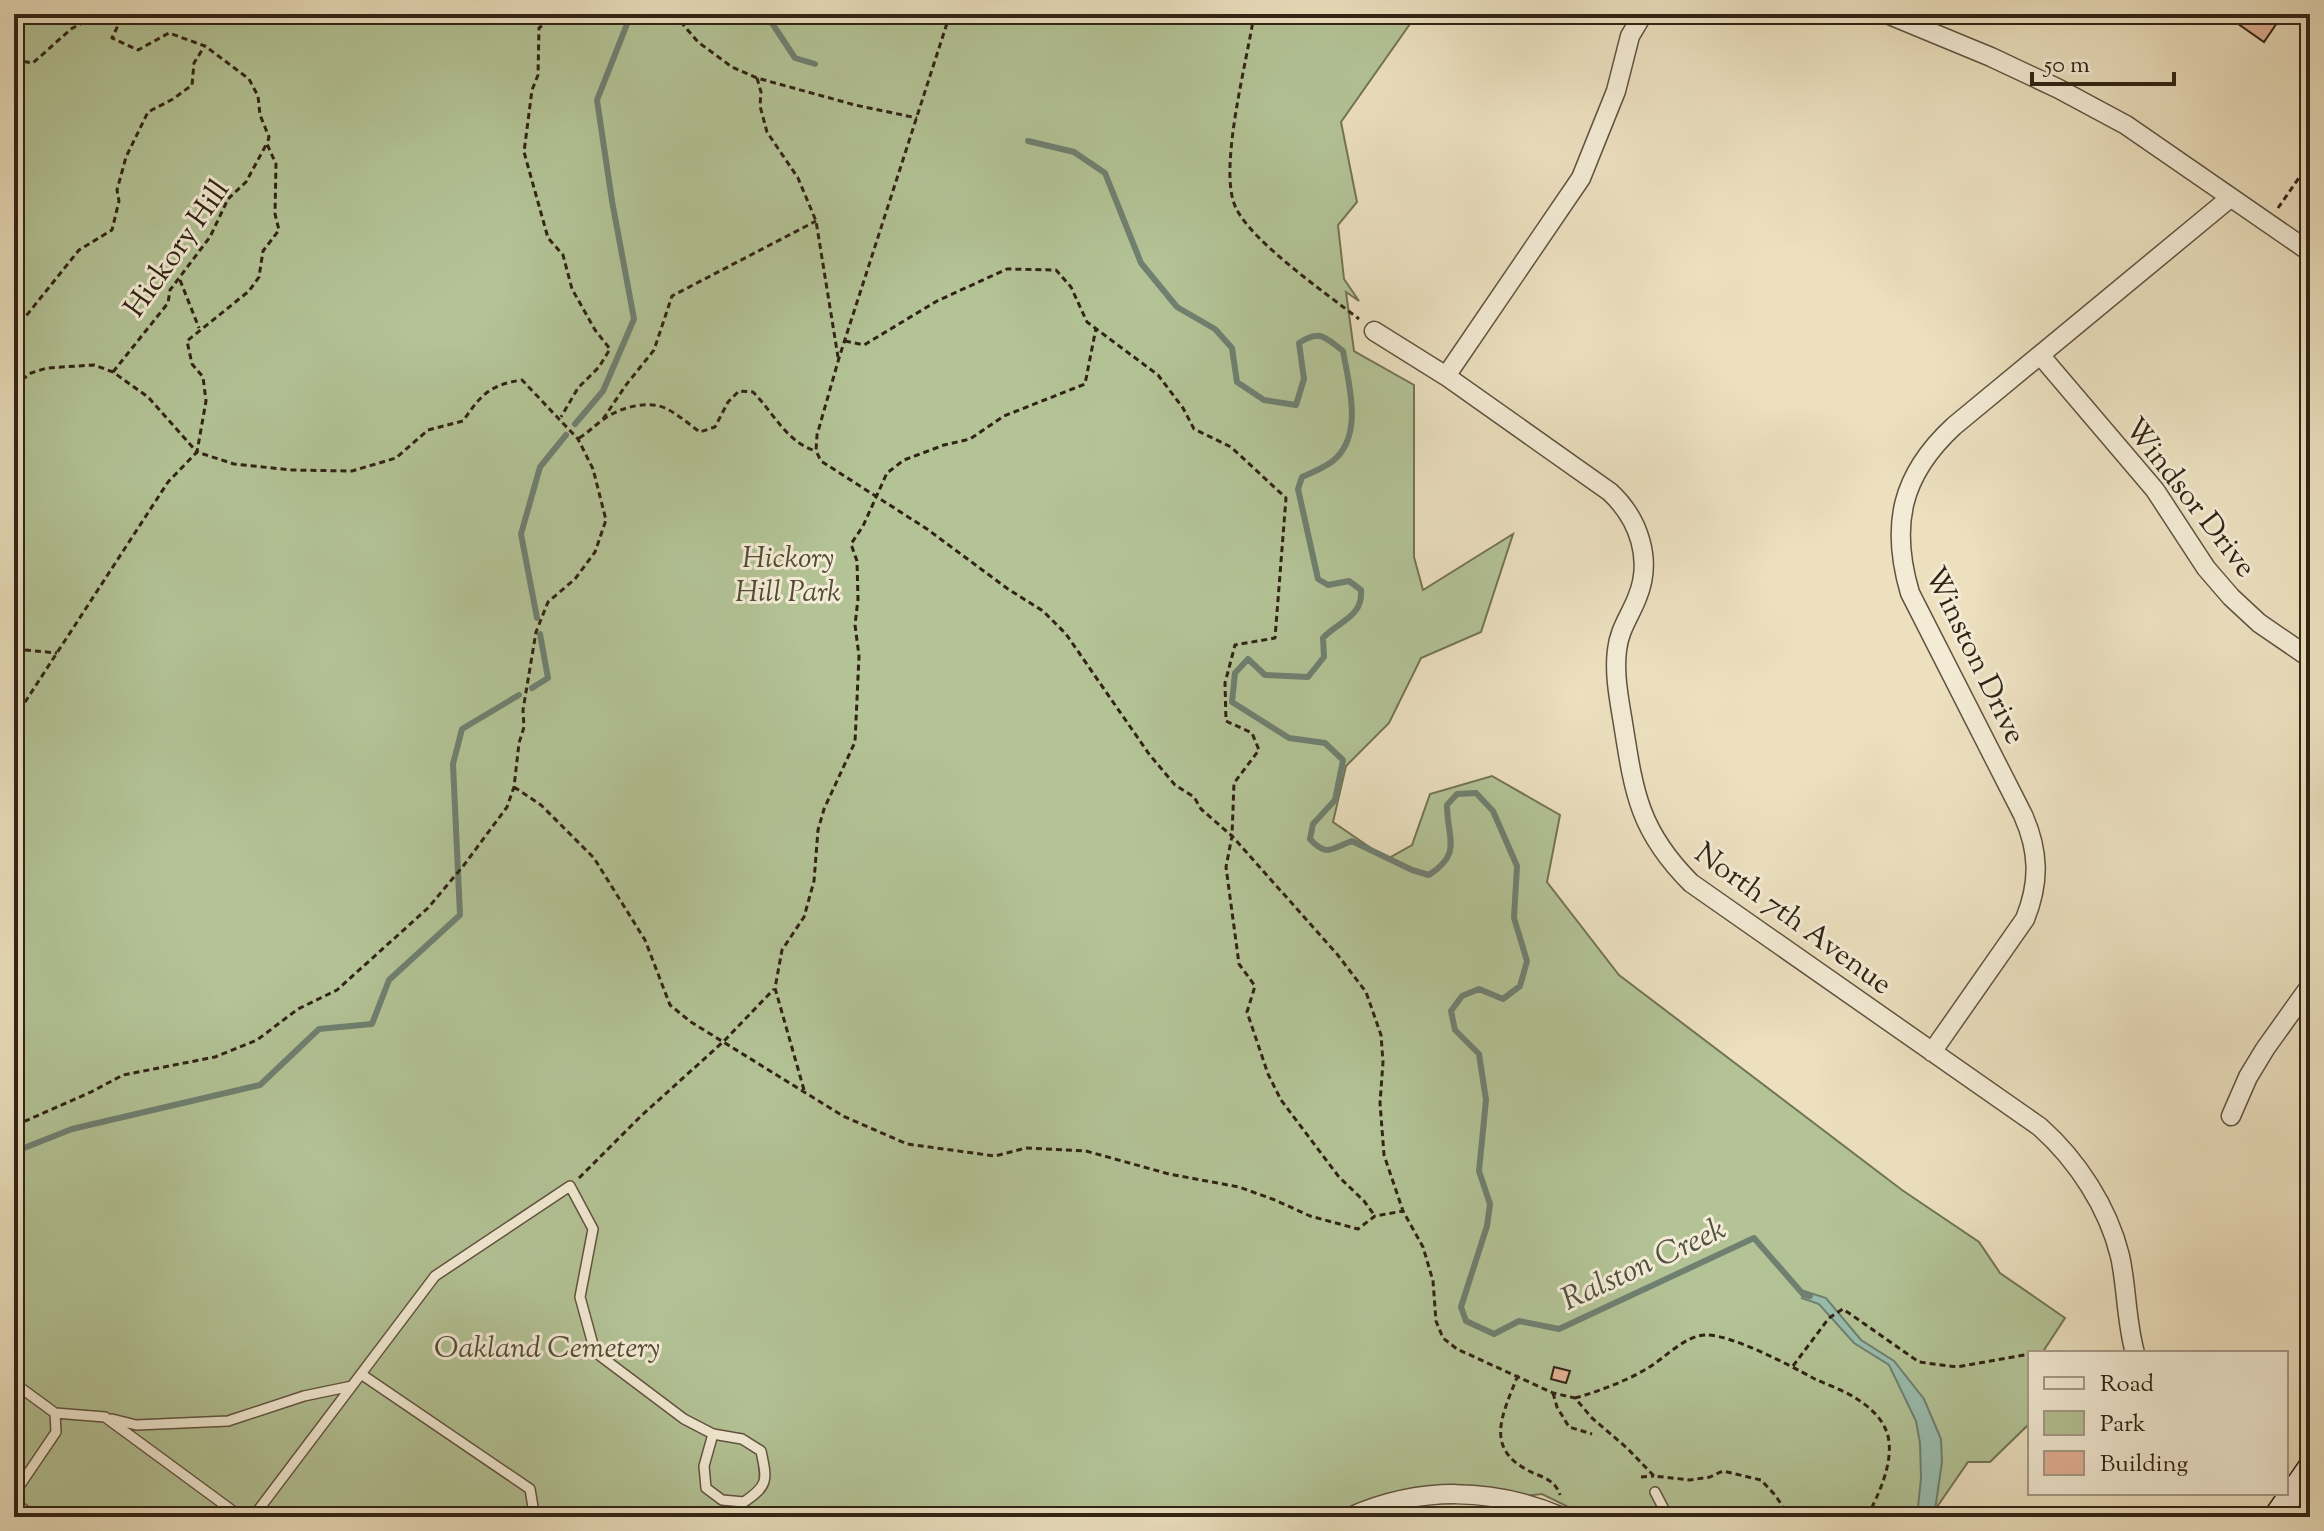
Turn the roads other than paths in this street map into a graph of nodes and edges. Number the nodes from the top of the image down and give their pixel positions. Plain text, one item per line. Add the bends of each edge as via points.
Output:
1 (1887, 14) edge
2 (1637, 17) edge
3 (2230, 198) junction
4 (2310, 252) edge
5 (1374, 331) road end
6 (2041, 356) junction
7 (1446, 376) junction
8 (2310, 658) edge
9 (2310, 986) edge
10 (1932, 1052) junction
11 (2231, 1116) dead end
12 (2134, 1351) edge
13 (361, 1374) junction
14 (14, 1383) edge
15 (352, 1386) junction
16 (55, 1413) junction
17 (105, 1417) junction
18 (713, 1434) junction
19 (2310, 1468) edge
20 (2297, 1491) edge
21 (1655, 1492) dead end
22 (14, 1494) edge
23 (14, 1502) edge
24 (34, 1517) edge
25 (241, 1517) edge
26 (253, 1517) edge
27 (531, 1517) edge
28 (1350, 1517) edge
29 (1561, 1517) edge
30 (1668, 1517) edge
31 (2276, 1517) edge

1 - 3 street via 2059,89 2126,125
2 - 7 street via 1612,103 1581,178
3 - 4 street
3 - 6 street, Winston Drive
5 - 7 street, North 7th Avenue
6 - 8 street, Windsor Drive via 2155,490 2231,597
6 - 10 street, Winston Drive via 1936,443 1910,484 1902,512 1899,536 1910,593 2023,815 2037,856 2033,899 2025,919
7 - 10 street, North 7th Avenue via 1610,492 1631,516 1644,558 1642,579 1623,624 1615,669 1635,795 1670,862 1691,883
9 - 11 street via 2265,1049
10 - 12 street, North 7th Avenue via 2040,1127 2078,1166 2110,1225 2120,1257
13 - 15 lane
13 - 18 lane via 435,1276 570,1186 593,1229 580,1297 595,1352 684,1419
13 - 27 lane via 530,1489
14 - 16 lane
15 - 17 lane via 228,1421 136,1425
15 - 26 lane
16 - 17 lane
16 - 22 lane via 56,1432
17 - 25 lane
18 - 18 lane via 704,1466 706,1488 722,1500 744,1502 761,1491 766,1474 761,1451 742,1439
19 - 20 main road
20 - 31 main road
21 - 30 lane
23 - 24 lane
28 - 29 street via 1402,1499 1437,1494 1507,1498

